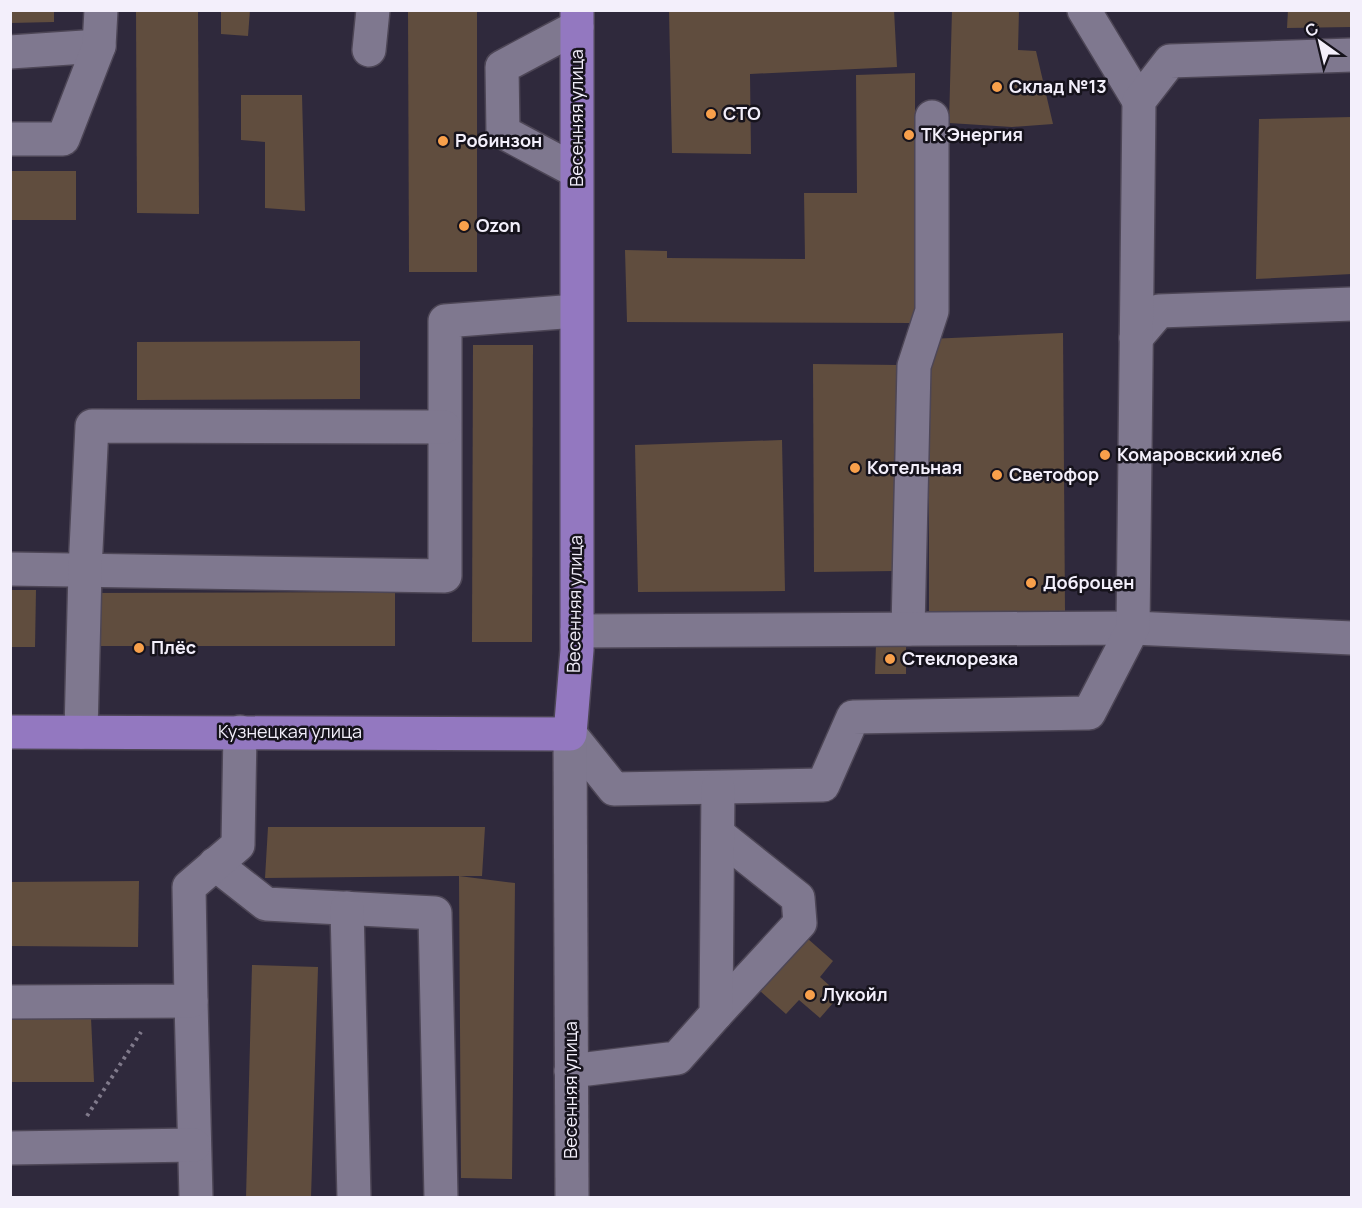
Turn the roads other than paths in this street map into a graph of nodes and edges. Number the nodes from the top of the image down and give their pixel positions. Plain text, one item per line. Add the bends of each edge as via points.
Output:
1 (101, 10) edge
2 (373, 10) edge
3 (1084, 10) edge
4 (577, 19) edge
5 (99, 45) junction
6 (369, 50) dead end
7 (10, 52) edge
8 (1352, 55) edge
9 (1139, 101) junction
10 (932, 117) dead end
11 (10, 139) edge
12 (576, 171) junction
13 (1352, 304) edge
14 (576, 311) junction
15 (1136, 338) junction
16 (444, 427) junction
17 (10, 569) edge
18 (85, 570) junction
19 (1133, 628) junction
20 (909, 629) junction
21 (577, 631) junction
22 (1352, 638) edge
23 (10, 732) edge
24 (81, 732) junction
25 (240, 732) junction
26 (570, 734) junction
27 (718, 788) junction
28 (719, 835) junction
29 (215, 864) junction
30 (347, 908) junction
31 (176, 1001) junction
32 (10, 1002) edge
33 (716, 1014) junction
34 (571, 1071) junction
35 (195, 1145) junction
36 (10, 1148) edge
37 (196, 1197) edge
38 (354, 1197) edge
39 (441, 1197) edge
40 (572, 1197) edge

1 - 5 street
2 - 6 street
3 - 9 street
4 - 12 main road, Весенняя улица
4 - 12 street via 502,67 503,132
5 - 7 street
5 - 11 street via 63,139
8 - 9 street via 1170,62
9 - 15 street
10 - 20 street via 932,311 914,366
12 - 14 main road, Весенняя улица
13 - 15 street via 1159,311
14 - 16 street via 445,321
14 - 21 main road, Весенняя улица
15 - 19 street
16 - 18 street via 92,426
16 - 18 street via 445,576
17 - 18 street
18 - 24 street
19 - 20 street
19 - 22 street
19 - 27 street via 1089,713 853,717 823,785
20 - 21 street
21 - 26 main road, Весенняя улица
23 - 24 main road, Кузнецкая улица
24 - 25 main road, Кузнецкая улица
25 - 26 main road, Кузнецкая улица
25 - 29 street via 238,845
26 - 27 street via 614,789
26 - 34 street, Весенняя улица
27 - 28 street
28 - 33 street
28 - 33 street via 798,898 800,924
29 - 30 street via 266,904
29 - 31 street via 189,887
30 - 38 street
30 - 39 street via 435,912
31 - 32 street
31 - 35 street
33 - 34 street via 677,1058
34 - 40 street, Весенняя улица
35 - 36 street
35 - 37 street

